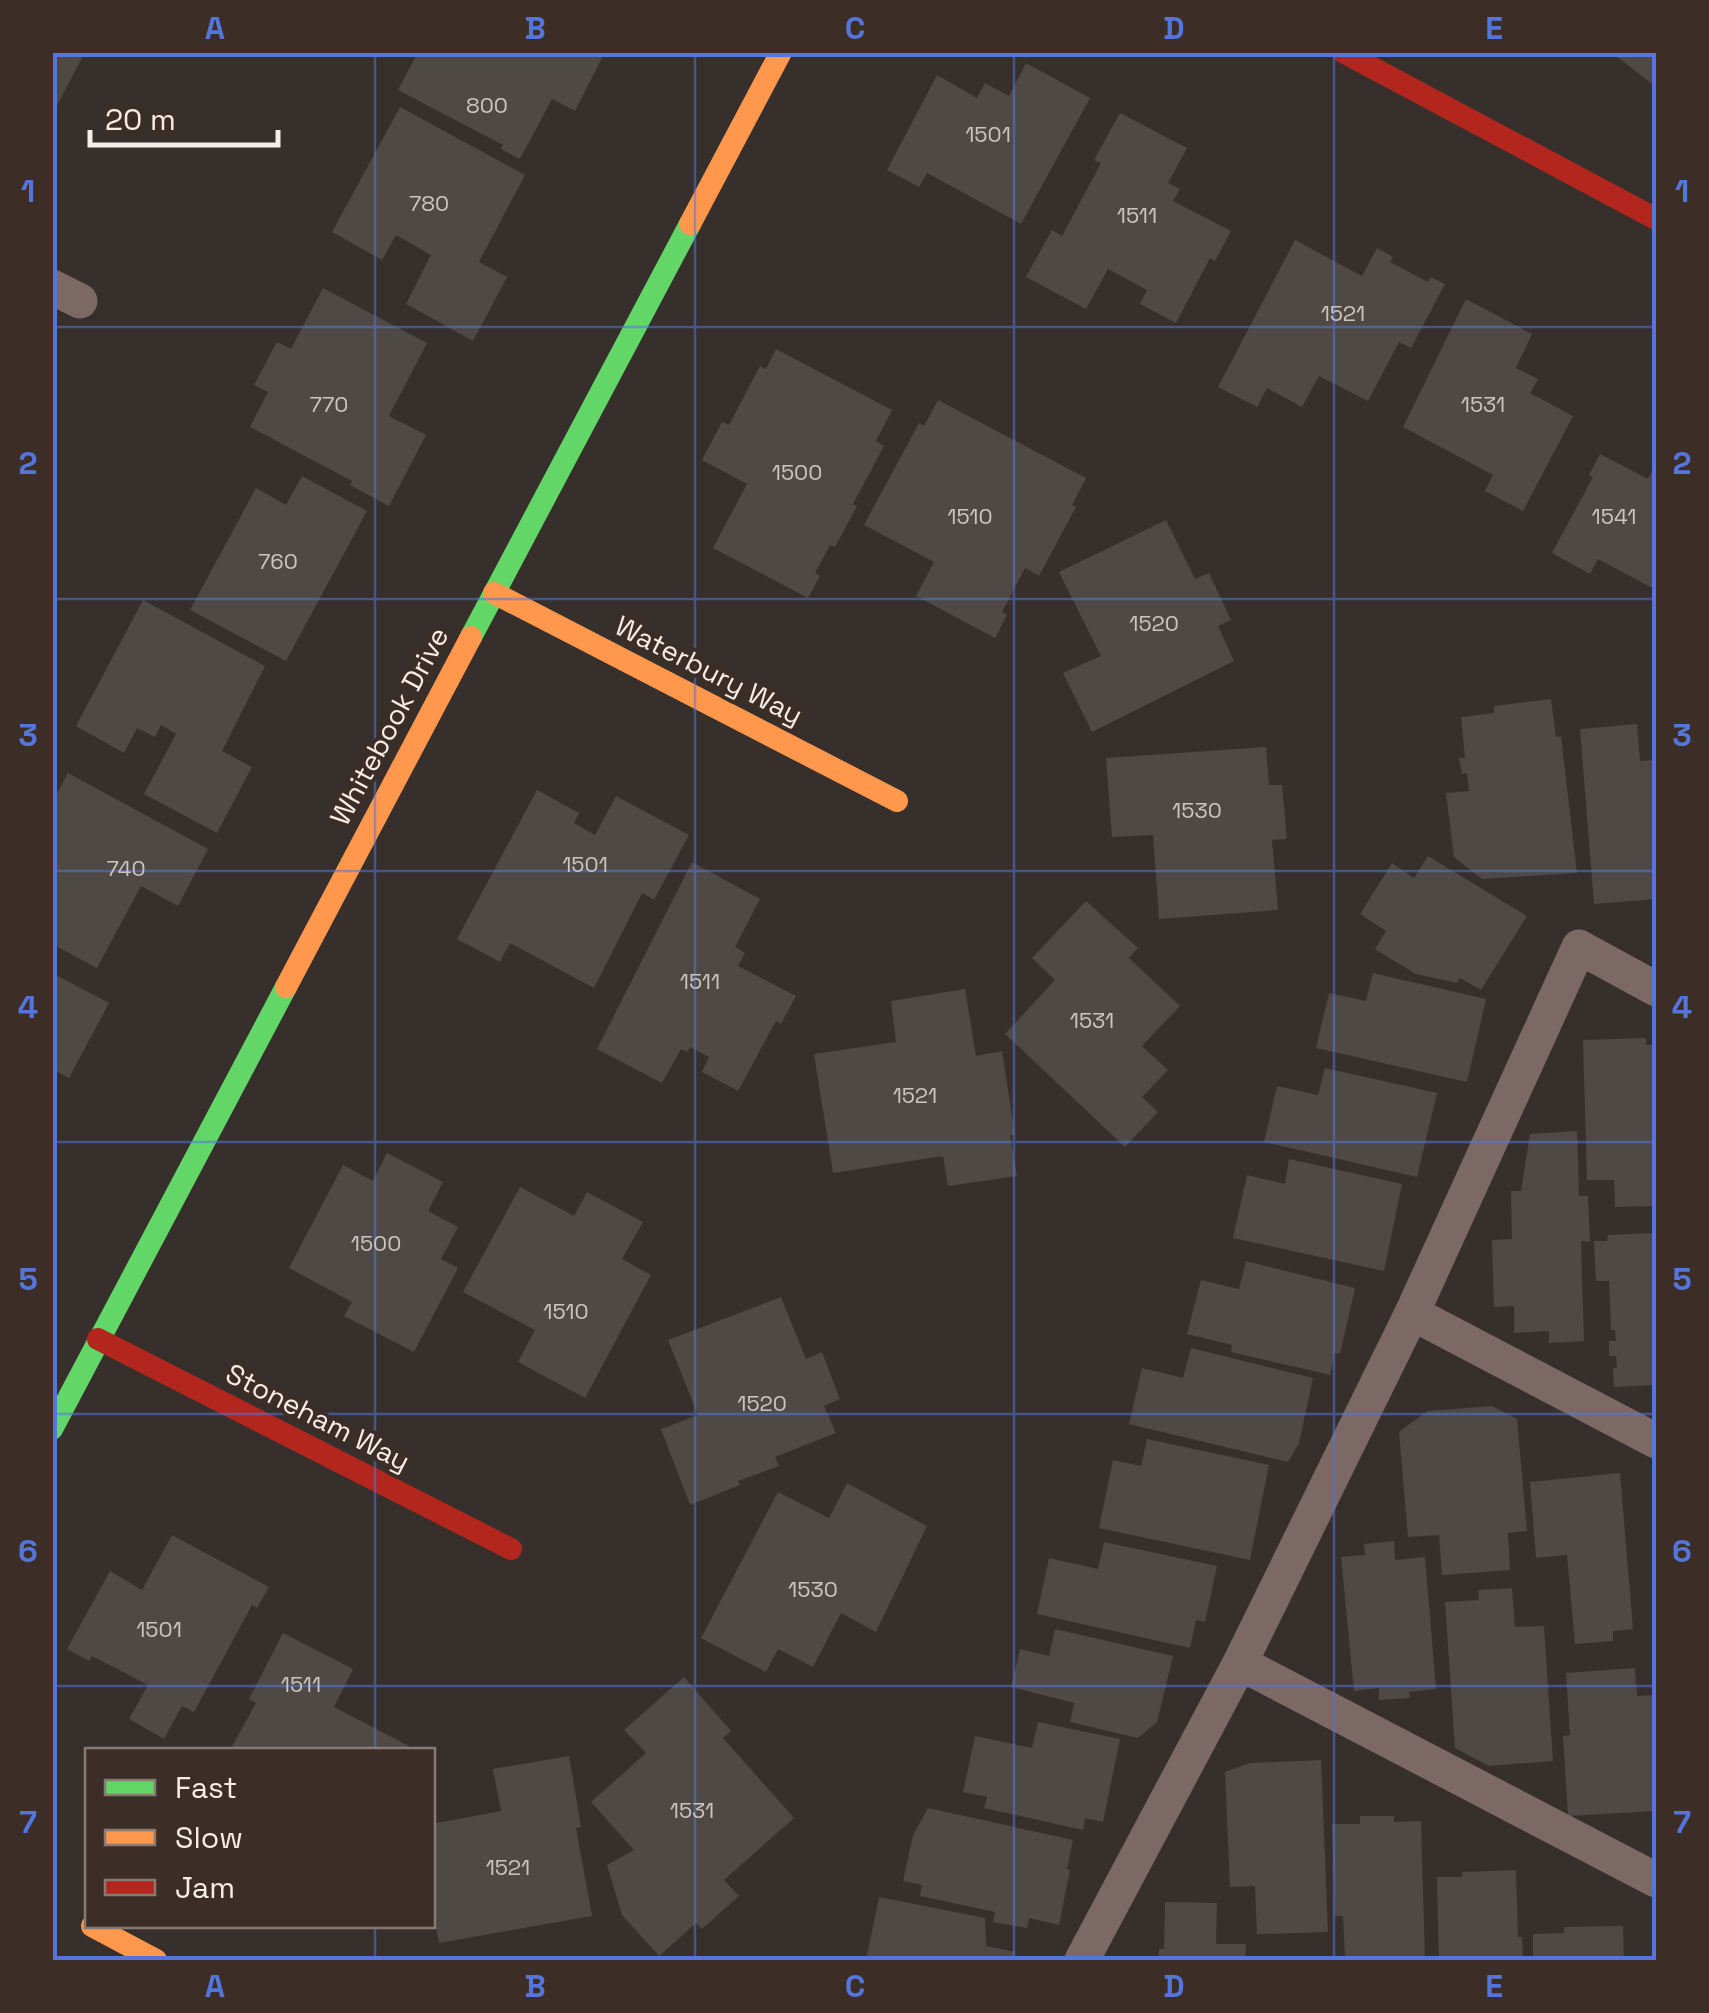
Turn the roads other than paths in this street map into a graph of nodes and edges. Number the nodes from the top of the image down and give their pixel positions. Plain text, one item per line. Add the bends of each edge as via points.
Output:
1 (782, 52) edge
2 (1343, 52) edge
3 (1656, 220) edge
4 (494, 593) junction
5 (898, 801) dead end
6 (1656, 989) edge
7 (1412, 1314) junction
8 (98, 1339) junction
9 (52, 1429) edge
10 (1656, 1441) edge
11 (511, 1549) dead end
12 (1240, 1663) junction
13 (1656, 1880) edge
14 (96, 1928) edge
15 (156, 1960) edge
16 (1082, 1960) edge

1 - 4 street, Whitebook Drive
2 - 3 street
4 - 5 street, Waterbury Way
4 - 8 street, Whitebook Drive
6 - 7 lane via 1578,947
7 - 10 lane
7 - 12 lane
8 - 9 street, Whitebook Drive
8 - 11 street, Stoneham Way
12 - 13 lane
12 - 16 lane
14 - 15 street

